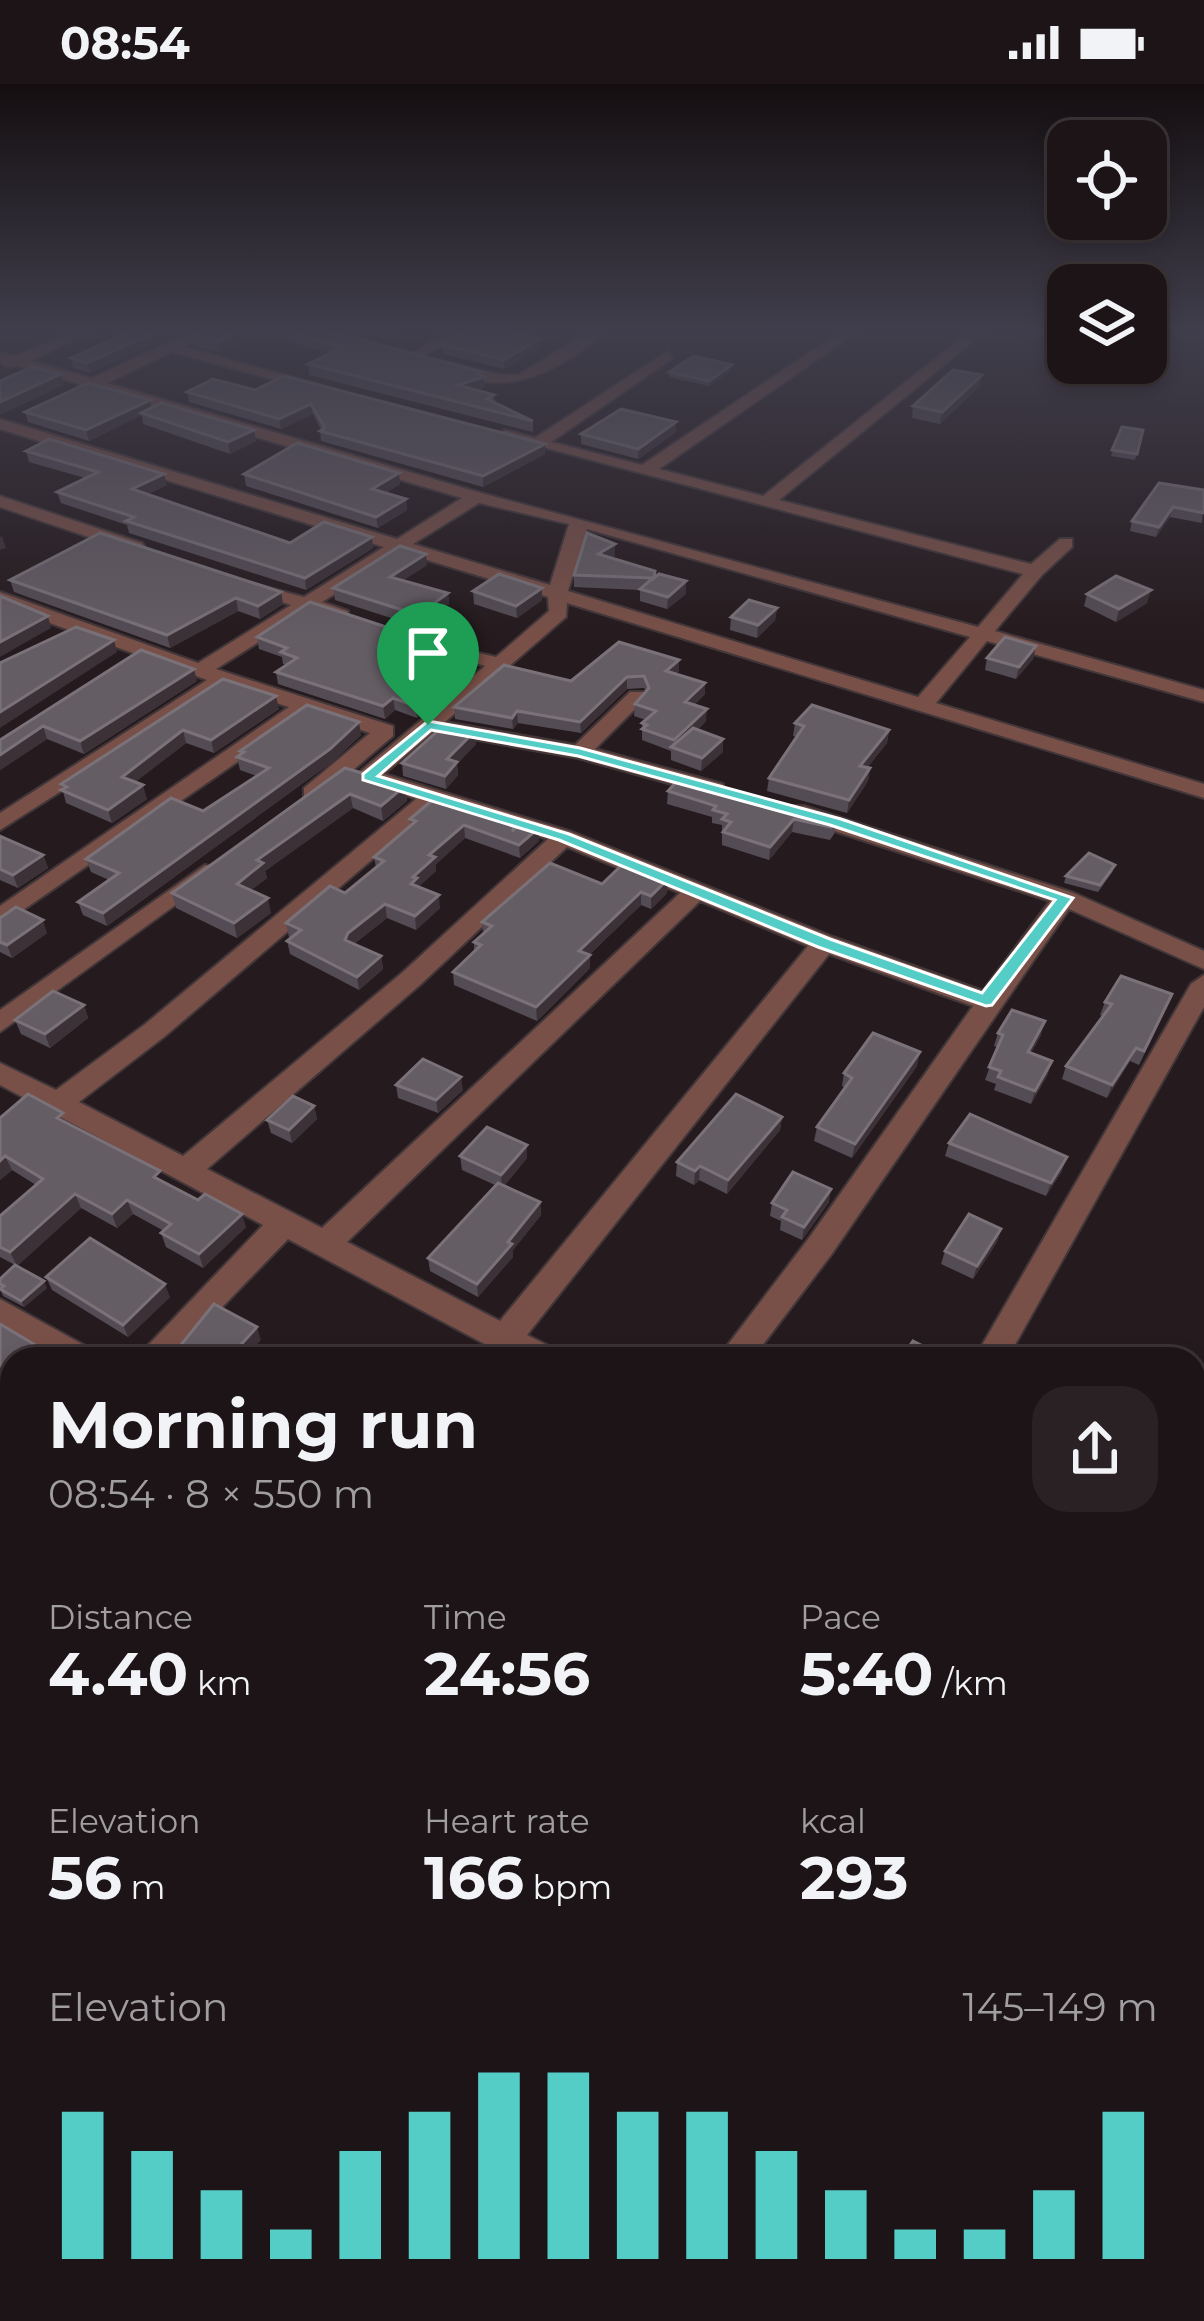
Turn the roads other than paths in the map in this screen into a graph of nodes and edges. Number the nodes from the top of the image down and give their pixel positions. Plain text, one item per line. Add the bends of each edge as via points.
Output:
1 (47, 434) edge
2 (250, 434) edge
3 (505, 434) edge
4 (551, 434) edge
5 (699, 434) edge
6 (850, 434) edge
7 (538, 443) junction
8 (645, 471) junction
9 (476, 497) junction
10 (0, 502) edge
11 (766, 502) junction
12 (578, 521) junction
13 (1066, 543) dead end
14 (399, 548) junction
15 (154, 553) edge
16 (1036, 571) junction
17 (219, 575) edge
18 (554, 592) junction
19 (4, 603) edge
20 (307, 605) junction
21 (372, 625) edge
22 (80, 626) junction
23 (982, 634) junction
24 (60, 637) edge
25 (415, 638) edge
26 (145, 648) junction
27 (502, 665) junction
28 (109, 671) edge
29 (214, 674) junction
30 (637, 696) edge
31 (1204, 696) edge
32 (307, 704) junction
33 (923, 705) junction
34 (428, 725) junction
35 (580, 752) junction
36 (356, 773) junction
37 (1204, 790) edge
38 (729, 793) edge
39 (431, 798) junction
40 (772, 804) edge
41 (286, 812) edge
42 (0, 823) edge
43 (564, 837) junction
44 (229, 854) edge
45 (696, 890) junction
46 (1065, 898) junction
47 (0, 918) edge
48 (824, 943) junction
49 (1204, 961) edge
50 (1204, 984) edge
51 (986, 1001) junction
52 (0, 1023) edge
53 (0, 1073) edge
54 (58, 1103) junction
55 (185, 1171) junction
56 (283, 1224) junction
57 (323, 1246) junction
58 (0, 1312) edge
59 (505, 1340) junction
60 (59, 1347) edge
61 (163, 1347) edge
62 (519, 1347) edge
63 (743, 1347) edge
64 (997, 1347) edge

1 - 14 street
2 - 9 street
3 - 7 street
4 - 7 street
5 - 8 street
6 - 11 street
7 - 8 street
8 - 11 street
9 - 12 street
9 - 14 street
10 - 15 street
11 - 16 street
12 - 18 street
12 - 23 street
13 - 16 street
14 - 18 street
14 - 20 street
16 - 23 street
17 - 20 street
18 - 27 street via 559,614
18 - 33 street
19 - 22 street
20 - 21 street
20 - 29 street
22 - 24 street
22 - 26 street
23 - 31 street
23 - 33 street
25 - 27 street
26 - 28 street
26 - 29 street
27 - 34 street
29 - 32 street
29 - 42 street
30 - 35 street
32 - 36 street via 385,731
32 - 47 street
33 - 37 street
34 - 35 street
34 - 36 street
35 - 38 street
36 - 39 street
36 - 41 street
39 - 43 street
39 - 54 street
40 - 46 street
43 - 45 street
43 - 55 street
44 - 52 street
45 - 48 street
45 - 57 street
46 - 49 street
46 - 51 street
48 - 51 street
48 - 59 street
50 - 64 street
51 - 63 street via 806,1272
53 - 54 street
54 - 55 street
55 - 56 street
56 - 57 street
56 - 61 street
57 - 59 street
58 - 60 street
59 - 62 street

